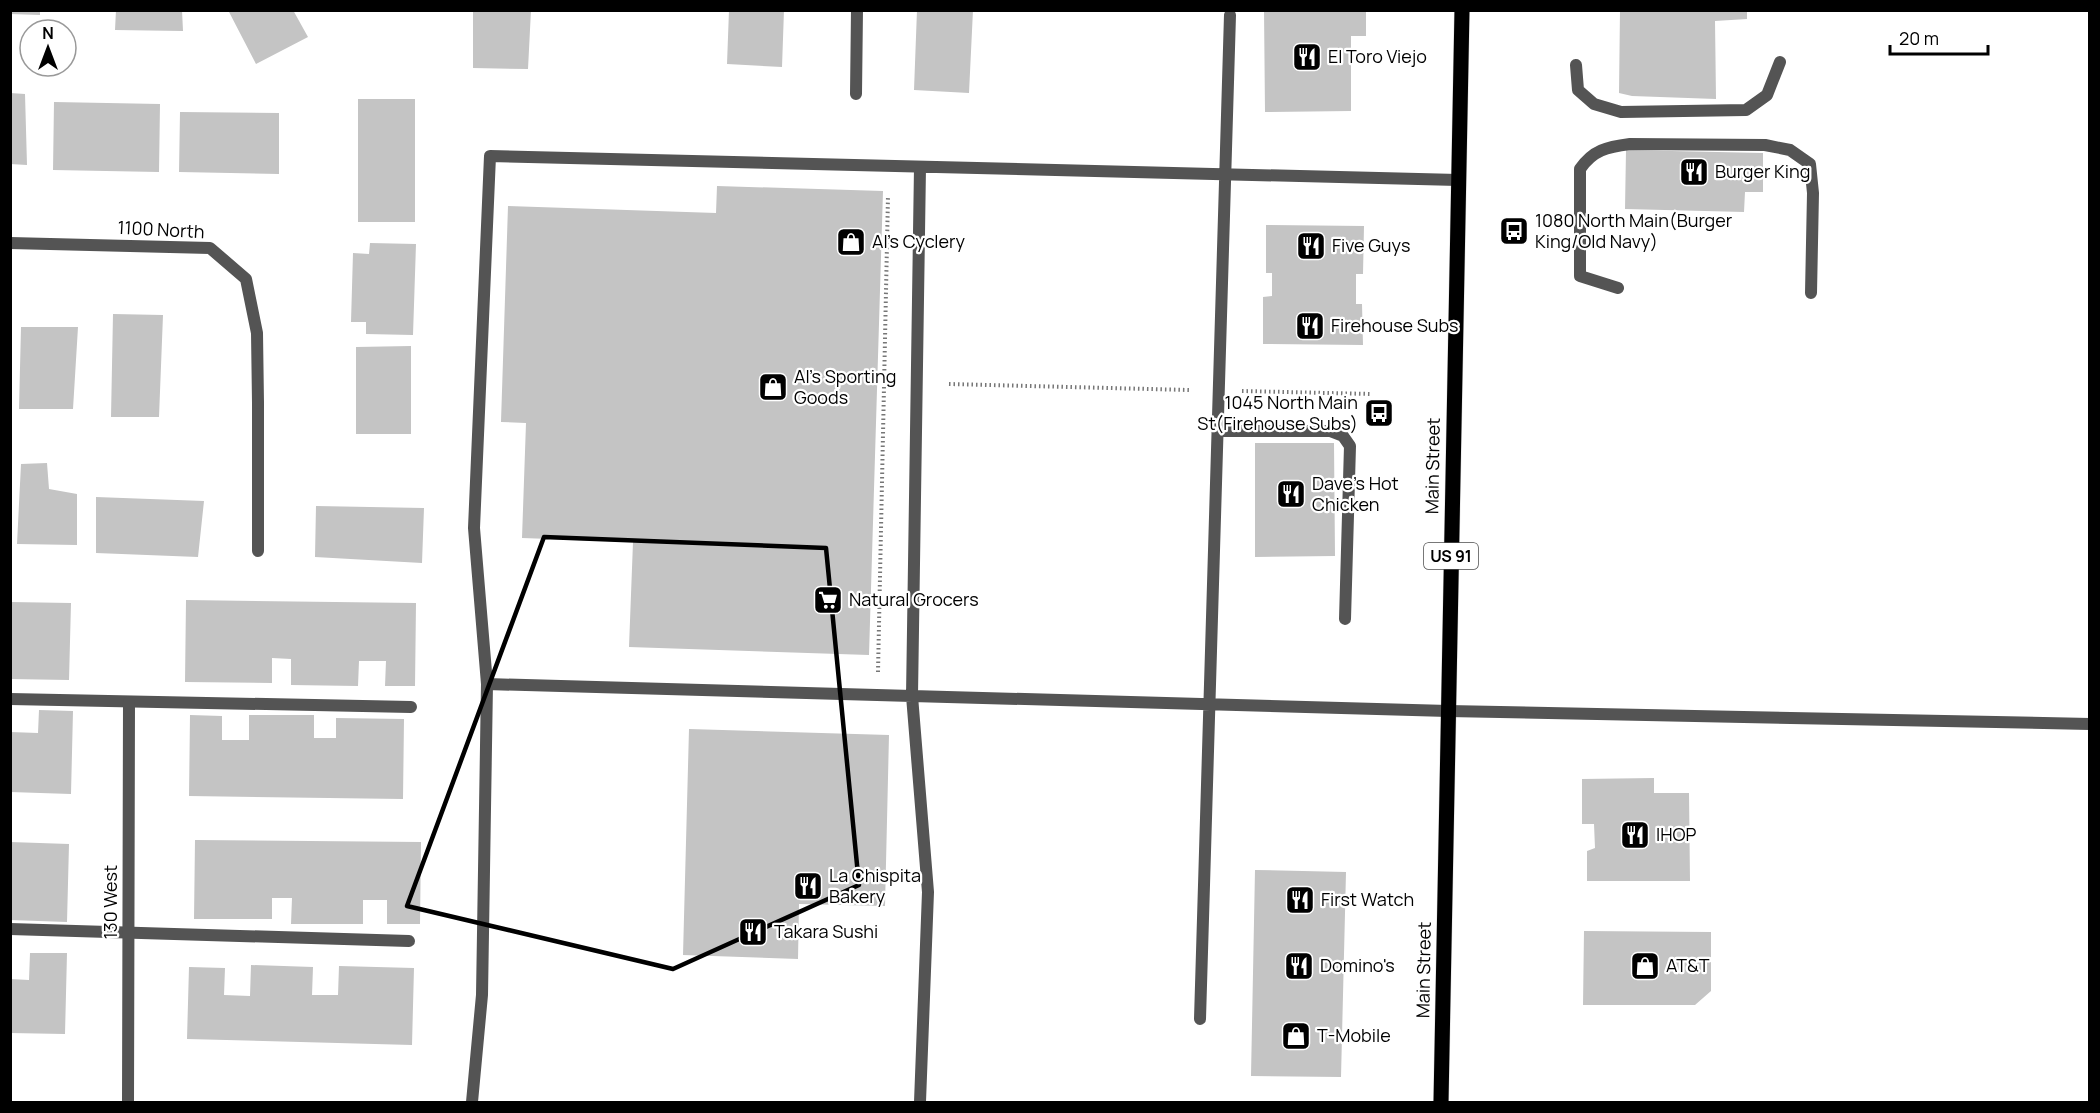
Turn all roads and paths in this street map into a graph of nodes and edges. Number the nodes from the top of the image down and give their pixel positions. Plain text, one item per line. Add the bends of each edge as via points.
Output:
1 (857, 10) edge
2 (1462, 10) edge
3 (1230, 15) dead end
4 (1780, 62) dead end
5 (1576, 65) dead end
6 (856, 94) dead end
7 (920, 167) junction
8 (1225, 174) junction
9 (1458, 180) junction
10 (888, 196) dead end
11 (10, 243) edge
12 (1618, 288) dead end
13 (1811, 293) dead end
14 (949, 384) dead end
15 (1189, 390) dead end
16 (1241, 391) dead end
17 (1371, 394) dead end
18 (1218, 431) junction
19 (258, 552) dead end
20 (1345, 619) dead end
21 (879, 672) dead end
22 (487, 684) junction
23 (912, 696) junction
24 (10, 699) edge
25 (129, 702) junction
26 (1209, 704) junction
27 (411, 707) dead end
28 (1448, 711) junction
29 (2090, 724) edge
30 (10, 928) edge
31 (129, 932) junction
32 (409, 941) dead end
33 (1200, 1019) dead end
34 (128, 1102) edge
35 (472, 1102) edge
36 (920, 1102) edge
37 (1441, 1102) edge

1 - 6 street
2 - 9 main road, Main Street / US 91
3 - 8 street
4 - 5 street via 1767,95 1746,110 1621,112 1594,104 1578,90
7 - 8 street
7 - 22 street via 490,156 474,528
7 - 23 street
8 - 9 street
8 - 18 street
9 - 28 main road, Main Street / US 91
10 - 21 path
11 - 19 street, 1100 North via 210,248 246,279 257,333
12 - 13 street via 1580,276 1580,169 1590,155 1630,144 1765,146 1790,150 1810,164
14 - 15 path
16 - 17 path
18 - 20 street via 1330,431 1347,441 1350,446
18 - 26 street
22 - 23 street
22 - 35 street via 482,995
23 - 26 street
23 - 36 street via 928,892
24 - 25 street
25 - 27 street
25 - 31 street, 130 West
26 - 28 street
26 - 33 street
28 - 29 street
28 - 37 main road, Main Street / US 91
30 - 31 street
31 - 32 street
31 - 34 street, 130 West

